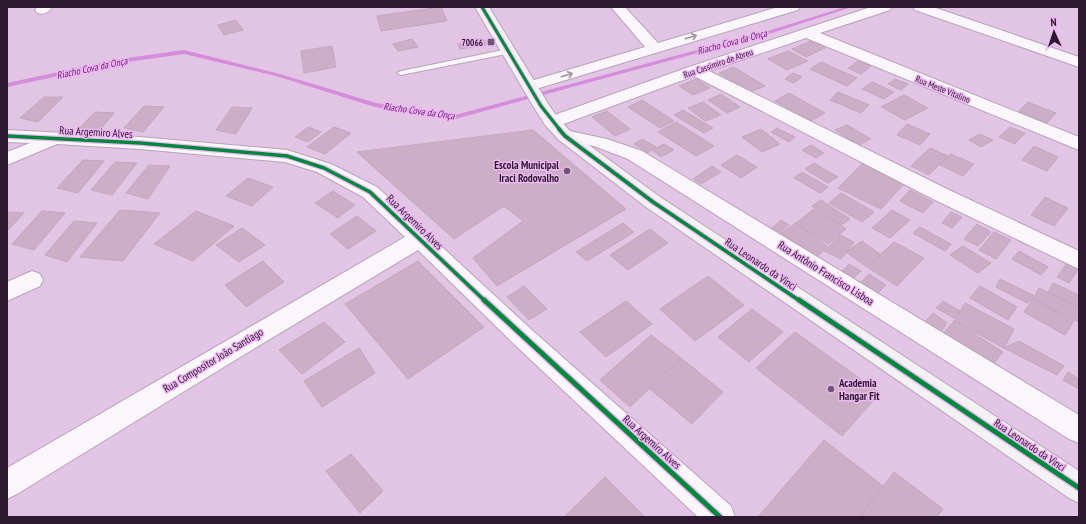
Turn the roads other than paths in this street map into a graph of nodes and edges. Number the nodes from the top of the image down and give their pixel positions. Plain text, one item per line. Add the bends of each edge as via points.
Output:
1 (482, 7) edge
2 (618, 7) edge
3 (793, 7) edge
4 (885, 7) edge
5 (920, 7) edge
6 (763, 11) edge
7 (806, 33) junction
8 (654, 48) junction
9 (508, 51) junction
10 (1079, 62) edge
11 (695, 70) junction
12 (401, 73) dead end
13 (544, 109) junction
14 (7, 136) edge
15 (57, 139) junction
16 (1079, 144) edge
17 (7, 159) edge
18 (419, 239) junction
19 (1079, 261) edge
20 (32, 280) dead end
21 (7, 292) edge
22 (1079, 430) edge
23 (7, 484) edge
24 (1079, 488) edge
25 (720, 517) edge

1 - 9 street, Rua Leonardo da Vinci
2 - 8 street
3 - 6 street
4 - 7 street, Rua Cassimiro de Abreu
5 - 10 street
8 -> 6 street
7 - 11 street, Rua Cassimiro de Abreu
7 - 16 street, Rua Meste Vitalino
13 -> 8 street
9 - 12 lane
9 - 13 street, Rua Leonardo da Vinci
11 - 13 street, Rua Cassimiro de Abreu
11 - 19 street
13 - 22 street, Rua Antônio Francisco Lisboa via 586,138 635,155
13 - 24 street, Rua Leonardo da Vinci via 653,202
14 - 15 street, Rua Argemiro Alves
15 - 17 street
15 - 18 street, Rua Argemiro Alves via 140,143 287,156 324,168 370,192
18 - 23 street, Rua Compositor João Santiago
18 - 25 street, Rua Argemiro Alves
20 - 21 street

